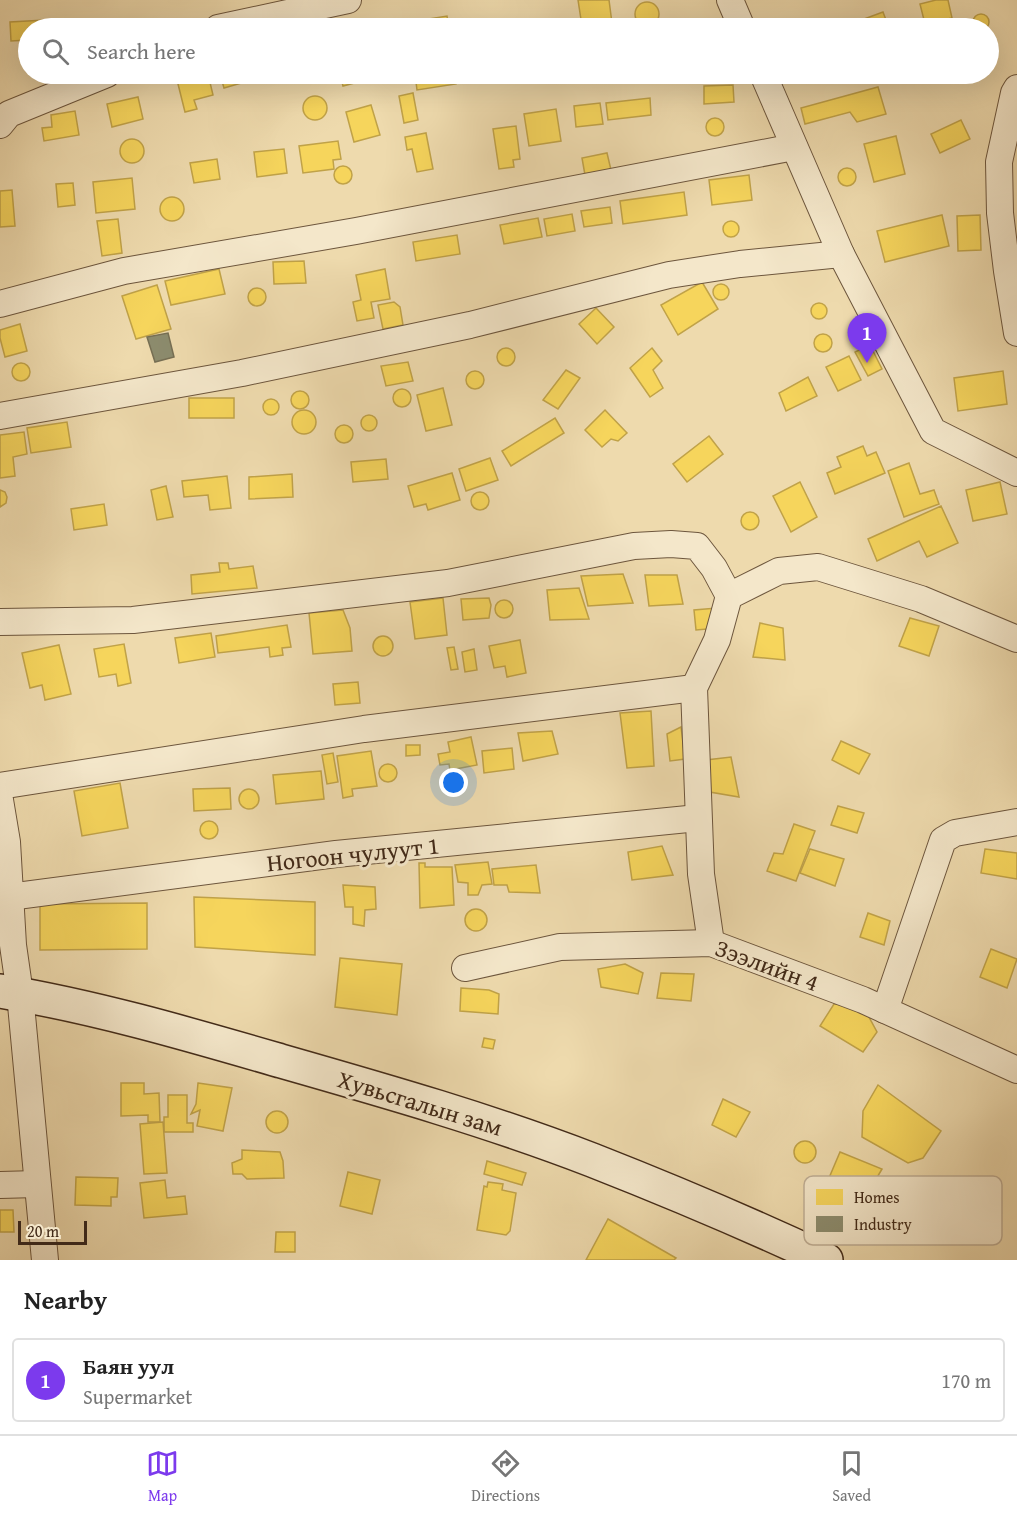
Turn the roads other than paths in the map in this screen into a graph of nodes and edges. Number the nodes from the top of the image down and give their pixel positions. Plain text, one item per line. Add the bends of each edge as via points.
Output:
1 (348, 0) edge
2 (730, 0) edge
3 (264, 18) edge
4 (738, 18) edge
5 (82, 84) edge
6 (767, 84) edge
7 (1017, 88) edge
8 (0, 125) edge
9 (794, 147) junction
10 (841, 254) junction
11 (0, 304) edge
12 (1017, 333) edge
13 (0, 416) edge
14 (1017, 473) edge
15 (729, 596) junction
16 (0, 622) edge
17 (1017, 639) edge
18 (694, 688) junction
19 (0, 786) edge
20 (0, 800) edge
21 (698, 818) junction
22 (1017, 822) edge
23 (9, 897) junction
24 (711, 943) junction
25 (465, 968) dead end
26 (10, 993) edge
27 (885, 1010) junction
28 (1017, 1070) edge
29 (37, 1184) junction
30 (0, 1185) edge
31 (45, 1260) edge
32 (826, 1260) edge

1 - 3 street
2 - 4 street
5 - 8 street via 9,114
6 - 9 street
7 - 12 street via 999,162 1000,213
9 - 10 street
9 - 11 street via 124,271
10 - 13 street via 669,275 471,325 242,373
10 - 14 street via 933,431
15 - 16 street via 697,546 671,544 634,546 448,583 156,618
15 - 17 street via 779,571 818,567 921,600
15 - 18 street via 717,640
18 - 19 street via 364,729
18 - 21 street
20 - 23 street via 7,842
21 - 23 street, Ногоон чулуут 1 via 336,854
21 - 24 street
22 - 27 street via 955,833 943,840
23 - 26 street via 13,945
24 - 25 street, Зээлийн 4 via 560,947
24 - 27 street, Зээлийн 4
26 - 29 street
26 - 32 main road, Хувьсгалын зам via 223,1044 509,1131 681,1196
27 - 28 street, Зээлийн 4
29 - 30 street
29 - 31 street

